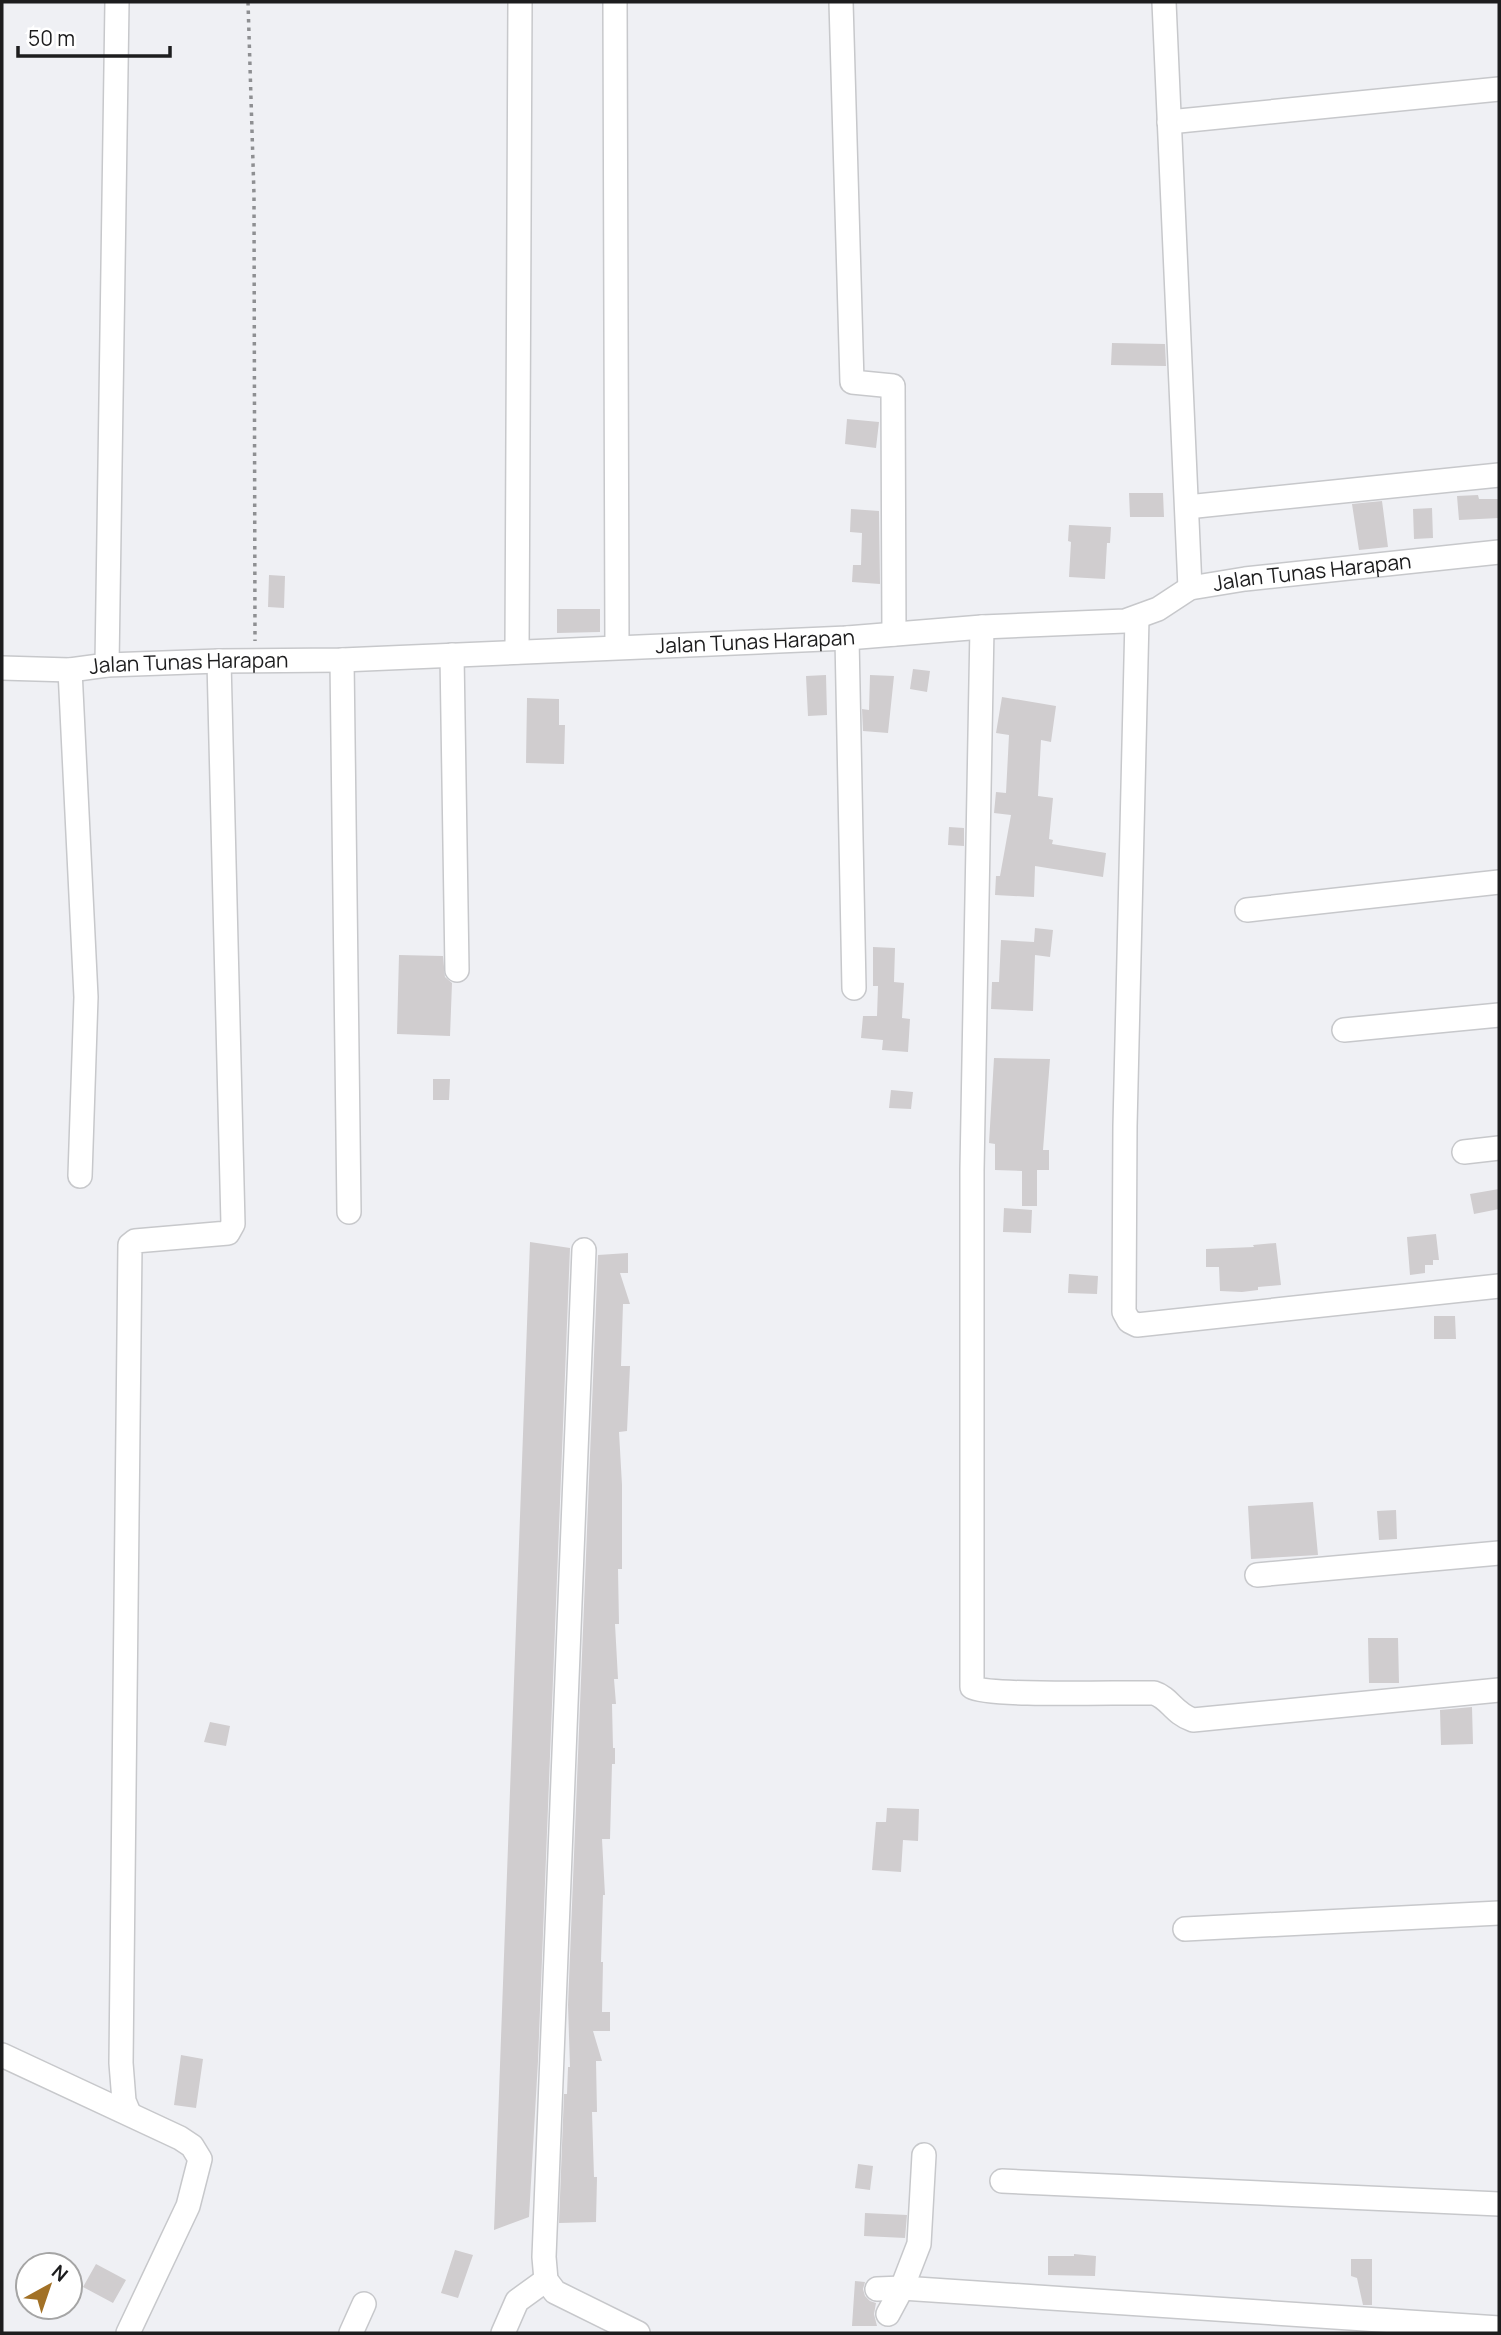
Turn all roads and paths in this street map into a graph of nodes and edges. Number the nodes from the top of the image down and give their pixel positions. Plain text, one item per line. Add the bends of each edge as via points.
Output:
1 (117, 2) edge
2 (248, 2) edge
3 (520, 2) edge
4 (615, 2) edge
5 (841, 2) edge
6 (1164, 2) edge
7 (1499, 89) edge
8 (1169, 122) junction
9 (1499, 475) edge
10 (1187, 507) junction
11 (1499, 552) edge
12 (1191, 588) junction
13 (1136, 618) junction
14 (982, 627) junction
15 (894, 634) junction
16 (847, 638) junction
17 (617, 648) junction
18 (517, 652) junction
19 (452, 655) junction
20 (342, 660) junction
21 (219, 661) junction
22 (255, 661) junction
23 (107, 665) junction
24 (2, 668) edge
25 (70, 670) junction
26 (1499, 882) edge
27 (1247, 910) dead end
28 (457, 970) dead end
29 (854, 988) dead end
30 (1499, 1015) edge
31 (1344, 1030) dead end
32 (1499, 1148) edge
33 (1464, 1152) dead end
34 (80, 1176) dead end
35 (349, 1212) dead end
36 (584, 1250) dead end
37 (1499, 1286) edge
38 (1499, 1553) edge
39 (1257, 1575) dead end
40 (1499, 1690) edge
41 (1499, 1913) edge
42 (1185, 1929) dead end
43 (2, 2055) edge
44 (129, 2113) junction
45 (924, 2155) dead end
46 (1002, 2181) dead end
47 (1499, 2204) edge
48 (546, 2280) junction
49 (902, 2288) junction
50 (877, 2289) dead end
51 (364, 2304) dead end
52 (888, 2314) dead end
53 (1499, 2328) edge
54 (128, 2333) edge
55 (351, 2333) edge
56 (503, 2333) edge
57 (638, 2333) edge

1 - 23 street
2 - 22 path via 254,195
3 - 18 street
4 - 17 street
5 - 15 street via 852,382 893,386
6 - 8 street
7 - 8 street
8 - 10 street
9 - 10 street
10 - 12 street
11 - 12 street, Jalan Tunas Harapan
12 - 13 street, Jalan Tunas Harapan
13 - 14 street, Jalan Tunas Harapan
13 - 37 street via 1124,1312 1137,1325
14 - 15 street, Jalan Tunas Harapan
14 - 40 street via 972,1170 972,1687 1011,1692 1154,1693 1193,1720
15 - 16 street, Jalan Tunas Harapan
16 - 17 street, Jalan Tunas Harapan
16 - 29 street
17 - 18 street, Jalan Tunas Harapan
18 - 19 street, Jalan Tunas Harapan
19 - 20 street, Jalan Tunas Harapan
19 - 28 street
20 - 22 street, Jalan Tunas Harapan
20 - 35 street
21 - 22 street, Jalan Tunas Harapan
21 - 23 street, Jalan Tunas Harapan
21 - 44 street via 233,1224 228,1233 131,1245 121,2063
23 - 25 street, Jalan Tunas Harapan
24 - 25 street, Jalan Tunas Harapan
25 - 34 street via 86,997
26 - 27 street
30 - 31 street
32 - 33 street
36 - 48 street
38 - 39 street
41 - 42 street
43 - 44 street
44 - 54 street via 180,2138 200,2159 188,2206
45 - 49 street via 919,2244
46 - 47 street
48 - 56 street via 517,2301
48 - 57 street via 555,2292 574,2303
49 - 50 street
49 - 52 street
49 - 53 street
51 - 55 street

